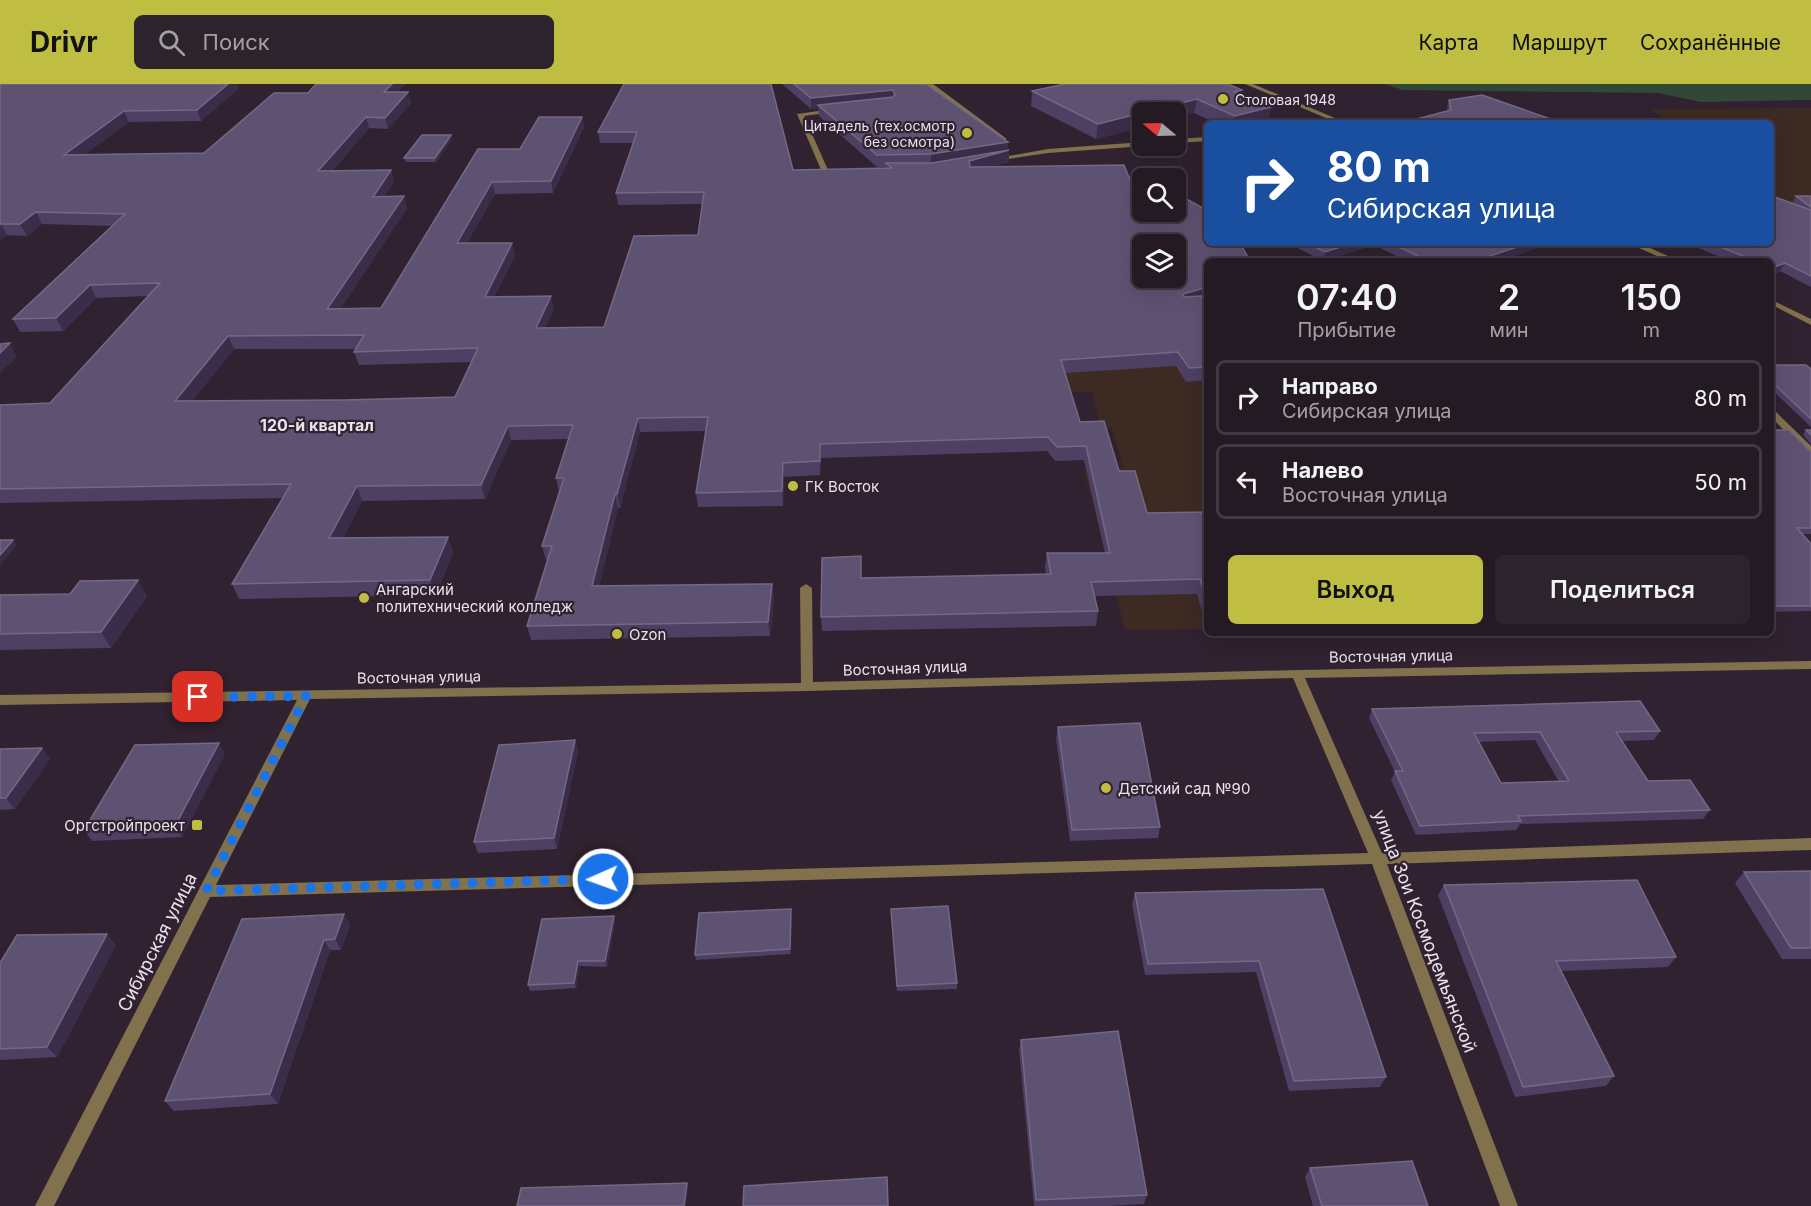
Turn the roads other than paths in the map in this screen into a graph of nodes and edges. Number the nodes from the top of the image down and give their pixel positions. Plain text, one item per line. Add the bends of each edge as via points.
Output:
1 (929, 84) edge
2 (1248, 84) edge
3 (845, 109) edge
4 (1335, 120) edge
5 (1004, 139) edge
6 (1204, 139) edge
7 (1186, 140) edge
8 (1132, 145) edge
9 (989, 160) edge
10 (848, 171) edge
11 (1639, 246) edge
12 (1669, 258) edge
13 (1774, 303) edge
14 (1811, 322) edge
15 (1774, 415) edge
16 (1811, 452) edge
17 (806, 588) dead end
18 (1811, 665) edge
19 (1297, 674) junction
20 (807, 687) junction
21 (306, 696) junction
22 (0, 700) edge
23 (1811, 844) edge
24 (1378, 860) junction
25 (206, 891) junction
26 (44, 1206) edge
27 (1509, 1206) edge

1 - 5 street
2 - 4 street
3 - 10 street via 800,114 825,172
6 - 7 street
8 - 9 street
11 - 12 street
13 - 14 street
15 - 16 street
17 - 20 street
18 - 19 street, Восточная улица
19 - 20 street, Восточная улица
19 - 24 street, улица Зои Космодемьянской
20 - 21 street, Восточная улица
21 - 22 street, Восточная улица
21 - 25 street, Сибирская улица
23 - 24 street
24 - 25 street
24 - 27 street, улица Зои Космодемьянской
25 - 26 street, Сибирская улица

